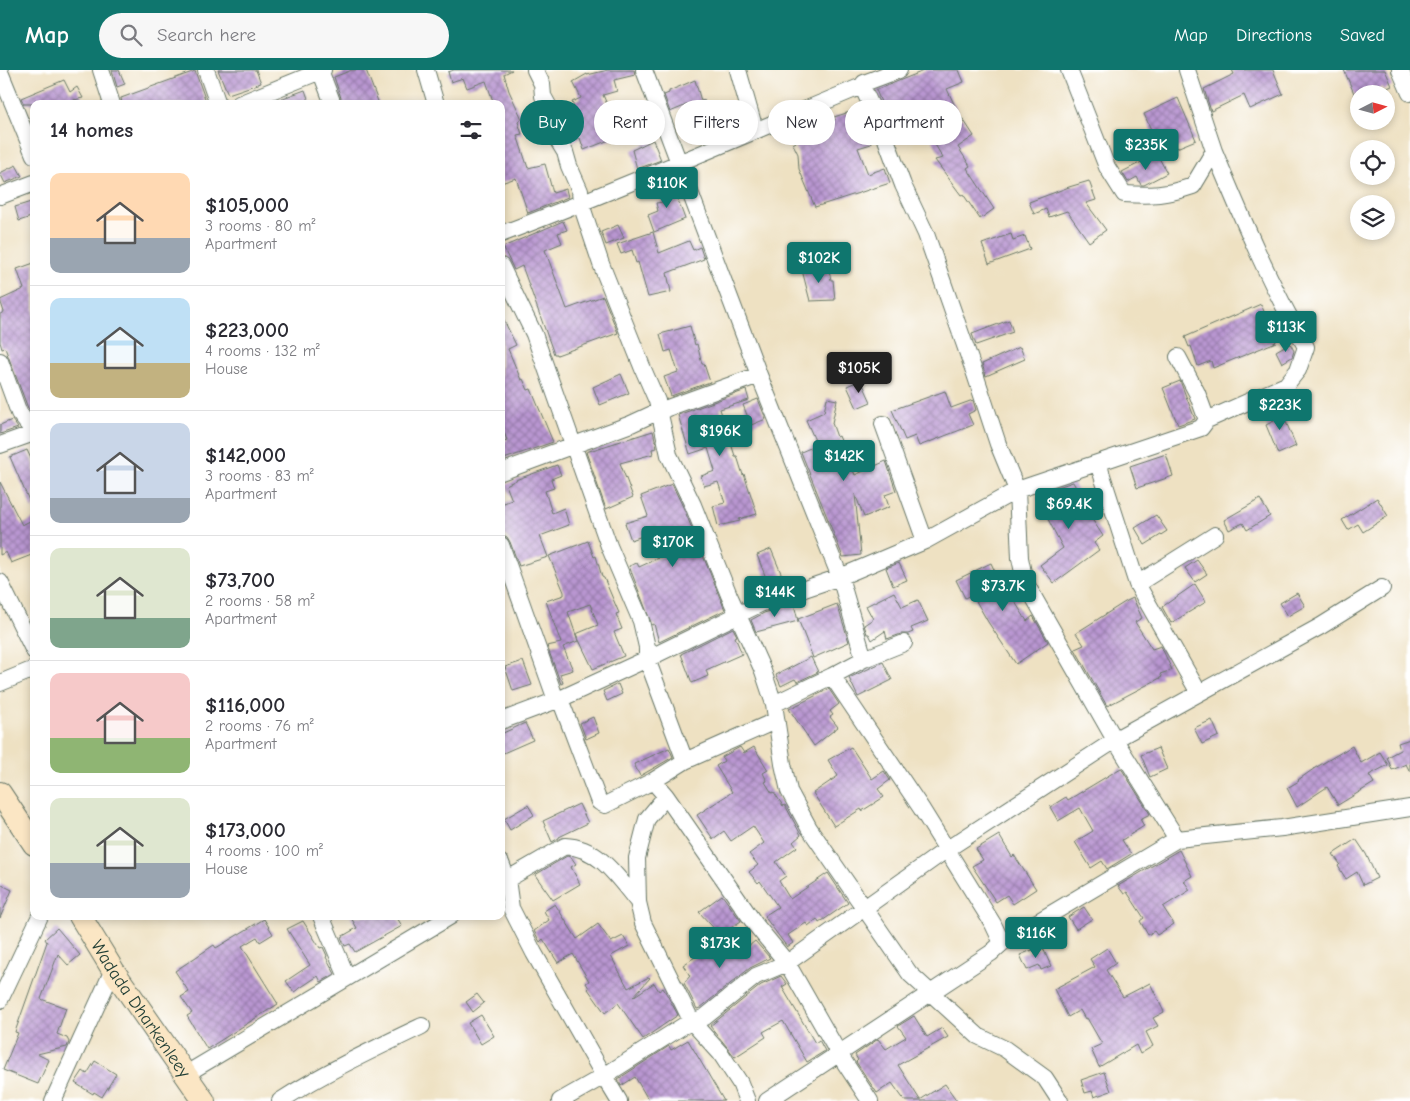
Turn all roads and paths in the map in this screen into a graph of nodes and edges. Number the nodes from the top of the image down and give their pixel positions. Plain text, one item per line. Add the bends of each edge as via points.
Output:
1 (101, 70) edge
2 (206, 70) edge
3 (321, 70) edge
4 (426, 70) edge
5 (535, 70) edge
6 (644, 70) edge
7 (738, 70) edge
8 (899, 70) edge
9 (1069, 70) edge
10 (1187, 70) edge
11 (1400, 70) edge
12 (0, 72) edge
13 (862, 80) edge
14 (1410, 93) edge
15 (111, 100) edge
16 (217, 100) edge
17 (249, 100) edge
18 (332, 100) edge
19 (435, 100) edge
20 (746, 100) edge
21 (758, 129) edge
22 (30, 145) edge
23 (719, 145) edge
24 (1214, 152) junction
25 (678, 162) junction
26 (30, 185) edge
27 (0, 196) edge
28 (581, 204) junction
29 (505, 232) edge
30 (505, 274) edge
31 (1178, 357) dead end
32 (0, 361) edge
33 (760, 376) junction
34 (659, 411) junction
35 (1207, 420) junction
36 (883, 424) dead end
37 (30, 427) edge
38 (30, 434) edge
39 (0, 445) edge
40 (573, 446) junction
41 (1098, 464) junction
42 (505, 471) edge
43 (1017, 490) junction
44 (1215, 535) dead end
45 (925, 541) junction
46 (505, 556) edge
47 (840, 577) junction
48 (0, 582) edge
49 (1137, 584) junction
50 (1382, 588) dead end
51 (738, 615) junction
52 (904, 642) dead end
53 (30, 643) edge
54 (864, 659) junction
55 (646, 660) junction
56 (30, 671) edge
57 (832, 676) junction
58 (0, 683) edge
59 (1199, 693) junction
60 (558, 699) junction
61 (774, 704) junction
62 (505, 719) edge
63 (775, 720) junction
64 (1115, 740) junction
65 (685, 761) junction
66 (653, 781) junction
67 (0, 793) edge
68 (666, 796) junction
69 (1410, 808) edge
70 (30, 838) edge
71 (1176, 839) junction
72 (946, 850) junction
73 (505, 880) edge
74 (505, 885) edge
75 (638, 902) junction
76 (865, 908) junction
77 (38, 920) edge
78 (82, 920) edge
79 (322, 920) edge
80 (439, 920) edge
81 (1002, 943) junction
82 (787, 963) junction
83 (113, 970) junction
84 (346, 977) junction
85 (931, 992) junction
86 (0, 1000) edge
87 (692, 1022) junction
88 (422, 1026) dead end
89 (839, 1054) junction
90 (186, 1074) junction
91 (604, 1076) junction
92 (53, 1101) edge
93 (204, 1101) edge
94 (280, 1101) edge
95 (560, 1101) edge
96 (619, 1101) edge
97 (747, 1101) edge
98 (767, 1101) edge
99 (870, 1101) edge
100 (1060, 1101) edge

1 - 15 street
2 - 16 street
3 - 17 street
3 - 18 street
4 - 19 street
5 - 28 street via 542,84 554,134 565,152 580,191
6 - 25 street
7 - 20 street
8 - 13 street
9 - 24 street via 1107,167 1124,194 1169,194 1193,186
10 - 24 street
11 - 14 street
12 - 22 street
13 - 21 street
13 - 43 street via 903,186 926,234
23 - 25 street
24 - 35 street via 1260,257 1306,347 1298,370 1286,386
25 - 28 street
25 - 33 street
26 - 27 street
28 - 29 street
28 - 34 street
30 - 40 street via 534,334
31 - 35 street via 1198,392
32 - 37 street via 20,413
33 - 34 street
33 - 47 street
34 - 40 street
34 - 51 street via 670,456
35 - 41 street via 1201,428
36 - 45 street
38 - 39 street
40 - 42 street
40 - 55 street via 609,546 641,621 647,646
41 - 43 street
41 - 49 street
43 - 45 street
43 - 64 street via 1020,558 1025,582
44 - 49 street
45 - 47 street
46 - 60 street
47 - 51 street via 760,604
47 - 54 street
48 - 53 street
49 - 59 street
50 - 59 street via 1321,626
51 - 55 street
51 - 61 street
52 - 54 street
54 - 57 street
55 - 60 street
55 - 65 street
56 - 58 street
57 - 61 street
57 - 72 street
59 - 64 street
60 - 62 street
60 - 66 street via 599,802 605,805
61 - 63 street
63 - 65 street
63 - 76 street via 789,790 795,803
64 - 71 street
64 - 72 street
65 - 66 street
66 - 68 street
67 - 70 main road
68 - 75 street via 647,819 636,858
68 - 82 street via 755,924
69 - 71 street via 1282,828
71 - 81 street
72 - 76 street
72 - 81 street
73 - 75 street via 565,846 575,846 602,859
74 - 91 street via 511,908 534,953
75 - 87 street via 643,923
76 - 82 street
76 - 85 street via 910,974
77 - 86 street
78 - 83 main road, Wadada Dharkenleey
79 - 84 street
80 - 84 street
81 - 85 street via 991,954
82 - 87 street via 756,976 705,1017
82 - 89 street
83 - 90 main road, Wadada Dharkenleey
83 - 92 street
84 - 90 street
85 - 89 street
85 - 100 street via 978,1036 1005,1049 1045,1078
87 - 91 street
87 - 97 street via 721,1054 740,1083
88 - 94 street via 370,1050
89 - 98 street
89 - 99 street
90 - 93 main road, Wadada Dharkenleey
91 - 95 street
91 - 96 street

